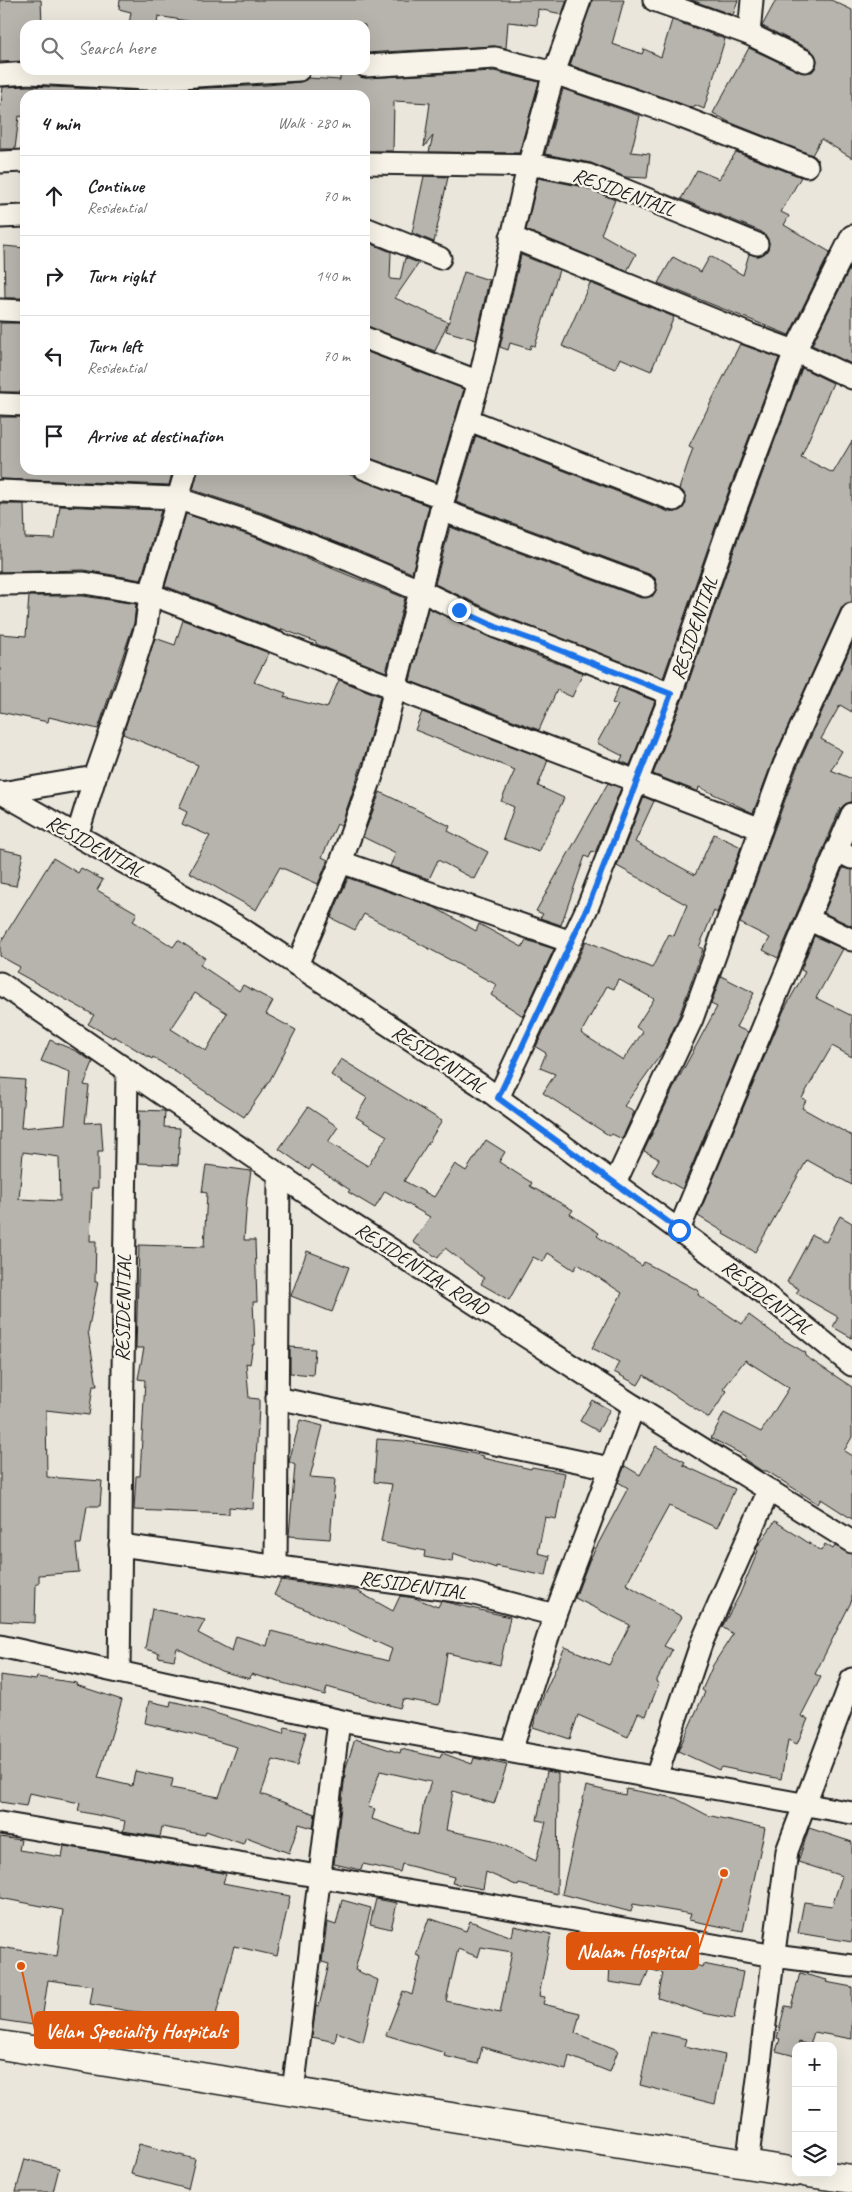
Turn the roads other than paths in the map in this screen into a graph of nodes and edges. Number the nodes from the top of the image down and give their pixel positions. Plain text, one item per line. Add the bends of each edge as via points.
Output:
1 (580, 0) edge
2 (654, 0) edge
3 (752, 0) edge
4 (749, 34) junction
5 (805, 60) dead end
6 (370, 66) edge
7 (20, 73) edge
8 (554, 73) junction
9 (0, 75) edge
10 (79, 75) edge
11 (214, 75) edge
12 (20, 161) edge
13 (0, 162) edge
14 (370, 163) edge
15 (807, 166) dead end
16 (528, 167) junction
17 (20, 216) edge
18 (0, 217) edge
19 (370, 230) edge
20 (852, 236) edge
21 (511, 237) junction
22 (757, 244) dead end
23 (440, 258) dead end
24 (0, 310) edge
25 (20, 311) edge
26 (370, 340) edge
27 (795, 351) junction
28 (852, 378) edge
29 (479, 382) junction
30 (0, 404) edge
31 (20, 405) edge
32 (469, 420) junction
33 (370, 470) edge
34 (184, 475) edge
35 (0, 491) edge
36 (176, 498) junction
37 (674, 500) dead end
38 (442, 504) junction
39 (0, 584) edge
40 (645, 586) dead end
41 (421, 591) junction
42 (150, 594) junction
43 (852, 614) edge
44 (396, 689) junction
45 (671, 694) junction
46 (95, 777) junction
47 (637, 781) junction
48 (0, 793) edge
49 (852, 814) edge
50 (761, 829) junction
51 (77, 836) junction
52 (844, 854) edge
53 (341, 862) junction
54 (808, 920) junction
55 (852, 940) edge
56 (571, 942) junction
57 (297, 965) junction
58 (0, 983) edge
59 (127, 1071) junction
60 (498, 1098) junction
61 (279, 1174) junction
62 (615, 1183) junction
63 (679, 1230) junction
64 (852, 1365) edge
65 (277, 1398) junction
66 (634, 1406) junction
67 (610, 1468) junction
68 (769, 1490) junction
69 (852, 1542) edge
70 (120, 1545) junction
71 (276, 1566) junction
72 (556, 1615) junction
73 (0, 1646) edge
74 (119, 1672) junction
75 (852, 1679) edge
76 (339, 1720) junction
77 (511, 1750) junction
78 (656, 1777) junction
79 (806, 1804) junction
80 (852, 1813) edge
81 (0, 1823) edge
82 (320, 1878) junction
83 (774, 1956) junction
84 (852, 1966) edge
85 (0, 2045) edge
86 (293, 2091) junction
87 (747, 2165) junction
88 (792, 2171) edge
89 (837, 2177) edge
90 (852, 2179) edge

1 - 8 street
2 - 4 street
3 - 4 street
4 - 5 street
6 - 8 street via 495,58
7 - 9 street
8 - 15 street via 666,110
8 - 16 street
10 - 11 street via 146,79
12 - 13 street
14 - 16 street, RESIDENTAIL
16 - 21 street
16 - 22 street, RESIDENTAIL via 541,166 588,175
17 - 18 street
19 - 23 street
20 - 27 street, RESIDENTIAL
21 - 27 street
21 - 29 street
24 - 25 street
26 - 29 street
27 - 28 street
27 - 45 street, RESIDENTIAL
29 - 32 street
30 - 31 street
32 - 37 street
32 - 38 street
33 - 38 street
34 - 36 street
35 - 36 street, RESIDENTIAL
36 - 41 street, RESIDENTIAL via 262,526
36 - 42 street
38 - 40 street
38 - 41 street
39 - 42 street via 84,583
41 - 44 street
41 - 45 street, RESIDENTIAL via 496,627
42 - 44 street
42 - 46 street via 146,626 134,668
43 - 50 street via 792,747
44 - 47 street
44 - 53 street via 374,770
45 - 47 street
46 - 48 street
46 - 51 street
47 - 50 street
47 - 56 street
48 - 51 street, RESIDENTIAL
49 - 52 street
50 - 62 street via 692,1019
51 - 57 street, RESIDENTIAL via 242,929
52 - 54 street
53 - 56 street
53 - 57 street
54 - 55 street
54 - 63 street
56 - 60 street
57 - 60 street, RESIDENTIAL
58 - 59 street, RESIDENTIAL ROAD
59 - 61 street, RESIDENTIAL ROAD
59 - 70 street, RESIDENTIAL
60 - 62 street, RESIDENTIAL
61 - 65 street
61 - 66 street, RESIDENTIAL ROAD
62 - 63 street, RESIDENTIAL
63 - 64 street, RESIDENTIAL
65 - 67 street
65 - 71 street
66 - 67 street
66 - 68 street, RESIDENTIAL ROAD
67 - 72 street
68 - 69 street, RESIDENTIAL ROAD
68 - 78 street via 701,1644
70 - 71 street, RESIDENTIAL
70 - 74 street, RESIDENTIAL
71 - 72 street, RESIDENTIAL via 472,1593
72 - 77 street
73 - 74 street
74 - 76 street
75 - 79 street
76 - 77 street
76 - 82 street
77 - 78 street
78 - 79 street
79 - 80 street
79 - 83 street via 787,1851
81 - 82 street
82 - 83 street
82 - 86 street
83 - 84 street
83 - 87 street
85 - 86 main road
86 - 87 main road
87 - 88 main road
89 - 90 main road

